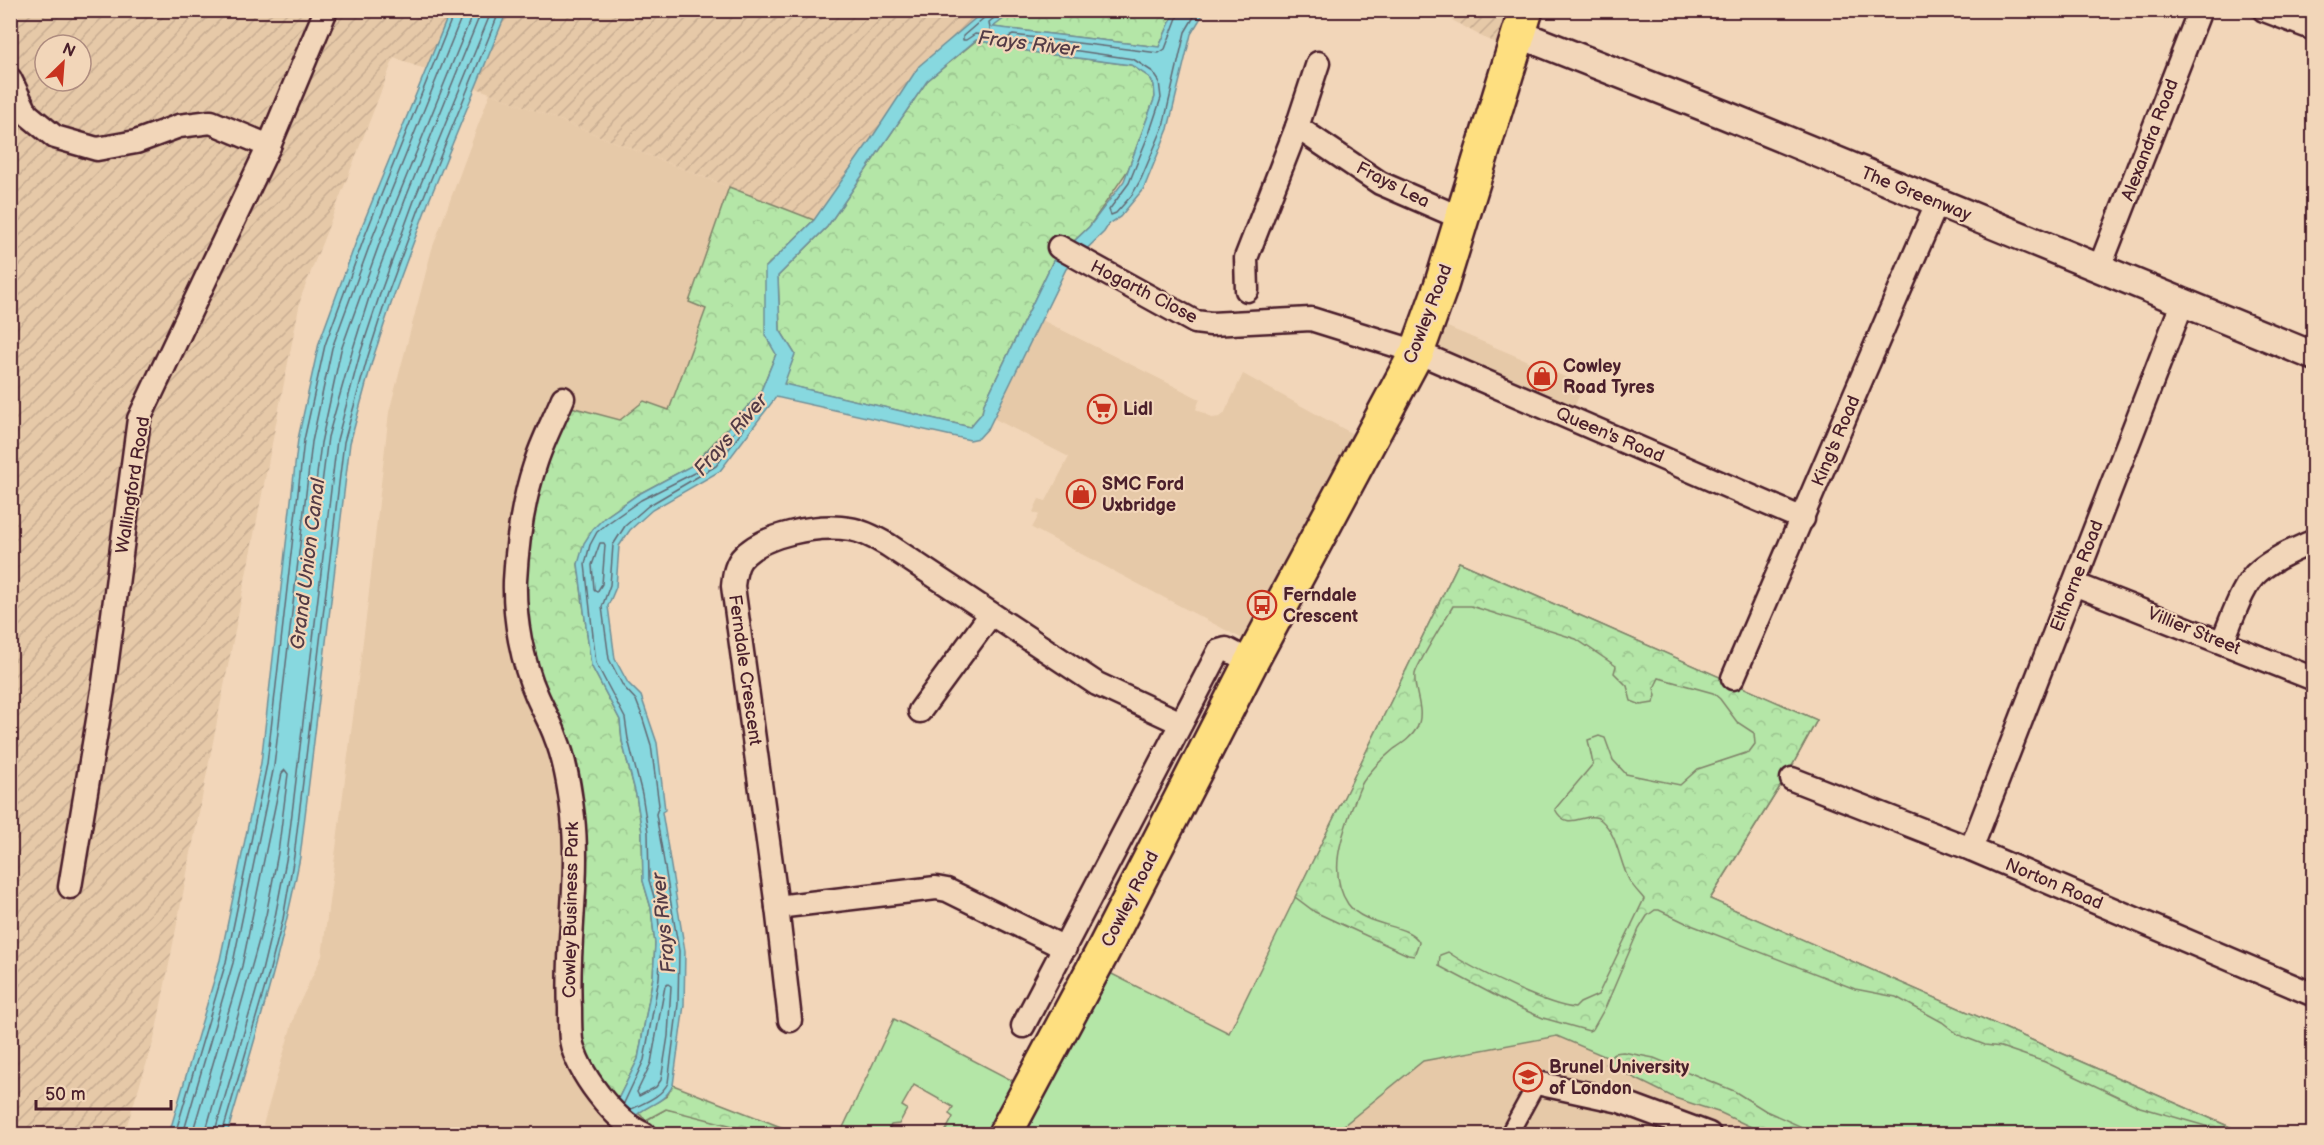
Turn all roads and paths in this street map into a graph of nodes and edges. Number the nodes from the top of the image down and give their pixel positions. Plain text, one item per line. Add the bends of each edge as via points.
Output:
1 (326, 10) edge
2 (2200, 10) edge
3 (2264, 10) edge
4 (1522, 22) edge
5 (2313, 29) edge
6 (1318, 63) dead end
7 (10, 79) edge
8 (1296, 127) junction
9 (268, 146) junction
10 (1937, 203) junction
11 (1461, 218) junction
12 (1059, 246) dead end
13 (2099, 269) junction
14 (1247, 290) dead end
15 (2182, 304) junction
16 (1417, 352) junction
17 (2313, 356) edge
18 (563, 398) dead end
19 (1803, 519) junction
20 (2313, 541) edge
21 (2074, 584) junction
22 (991, 614) junction
23 (2222, 642) junction
24 (1251, 662) junction
25 (1732, 678) dead end
26 (2313, 679) edge
27 (921, 711) dead end
28 (1181, 723) junction
29 (1792, 779) dead end
30 (1971, 849) junction
31 (70, 887) dead end
32 (777, 907) junction
33 (1065, 948) junction
34 (1044, 989) junction
35 (2313, 995) edge
36 (1075, 1004) junction
37 (790, 1020) dead end
38 (1023, 1026) dead end
39 (1536, 1083) joint
40 (640, 1133) edge
41 (1005, 1134) edge
42 (1509, 1134) edge
43 (1709, 1134) edge

1 - 9 street, Wallingford Road
2 - 13 street, Alexandra Road
3 - 5 street
4 - 10 street, The Greenway via 1725,115
4 - 11 main road, Cowley Road
6 - 8 street
7 - 9 street via 27,114 56,137 97,149 136,142 179,126 211,123
8 - 11 street, Frays Lea via 1380,183
8 - 14 street via 1246,258
9 - 31 street, Wallingford Road via 140,419 103,690
10 - 13 street, The Greenway
10 - 19 street, King's Road
11 - 16 main road, Cowley Road
12 - 16 street, Hogarth Close via 1195,322 1311,319
13 - 15 street, The Greenway
15 - 17 street, The Greenway
15 - 21 street, Elthorne Road
16 - 19 street, Queen's Road
16 - 24 main road, Cowley Road
18 - 40 street, Cowley Business Park via 535,465 517,552 519,632 536,695 557,739 573,819 568,980 572,1041 585,1073 607,1105
19 - 25 street, King's Road
20 - 23 street via 2258,571 2250,580
21 - 23 street, Villier Street
21 - 30 street, Elthorne Road
22 - 27 street
22 - 28 street, Ferndale Crescent via 1097,684
22 - 32 street, Ferndale Crescent via 888,545 852,529 796,531 768,542 739,561 733,586
23 - 26 street, Villier Street
24 - 28 street, Cowley Road via 1226,649 1219,651
24 - 36 main road, Cowley Road
28 - 33 street, Cowley Road
29 - 30 street, Norton Road
30 - 35 street, Norton Road
32 - 33 street via 936,888
32 - 37 street, Ferndale Crescent
33 - 34 street, Cowley Road
34 - 36 street
34 - 38 street, Cowley Road
36 - 41 main road, Cowley Road
39 - 42 street
39 - 43 street via 1620,1101

